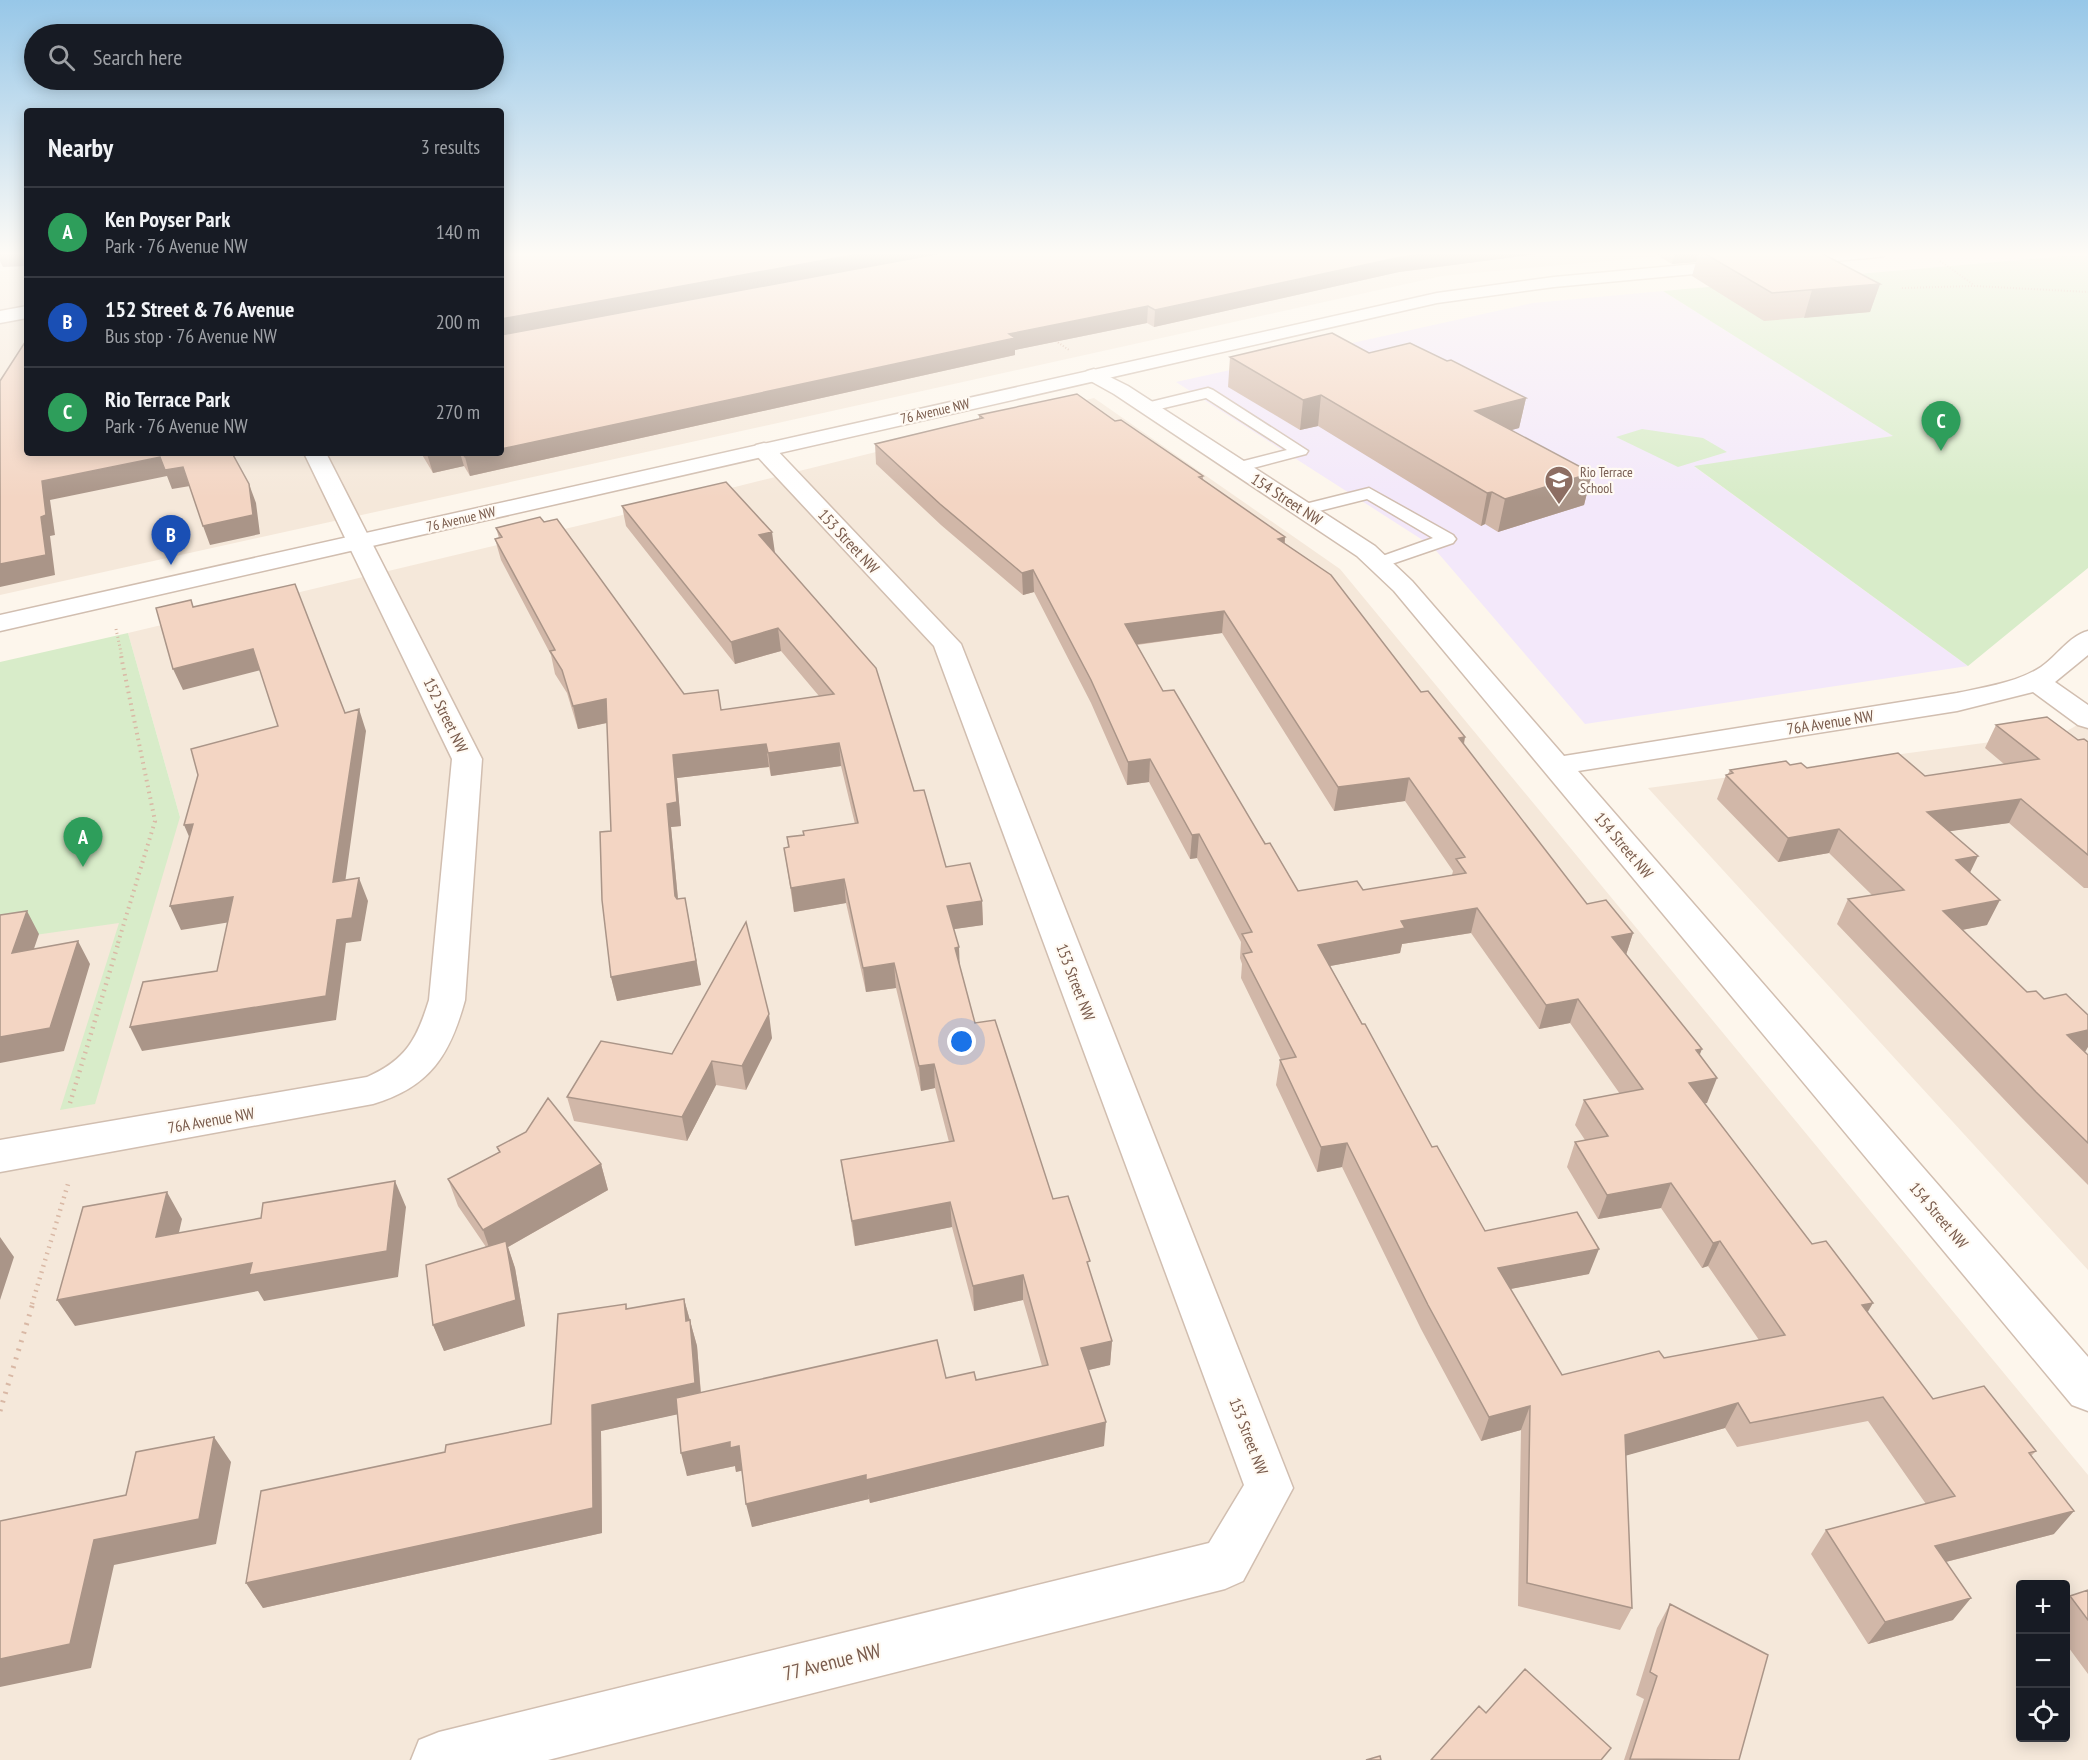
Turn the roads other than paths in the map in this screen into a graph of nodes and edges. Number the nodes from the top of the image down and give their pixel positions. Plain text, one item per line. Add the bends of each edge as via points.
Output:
1 (1281, 334) edge
2 (1104, 373) junction
3 (1148, 407) junction
4 (764, 450) junction
5 (316, 456) edge
6 (1238, 467) junction
7 (1304, 510) junction
8 (359, 542) junction
9 (1380, 563) junction
10 (0, 623) edge
11 (2088, 639) edge
12 (2036, 681) junction
13 (2088, 719) edge
14 (1556, 766) junction
15 (415, 1065) joint
16 (0, 1156) edge
17 (2088, 1390) edge
18 (1225, 1564) joint
19 (439, 1760) edge

1 - 2 street, 76 Avenue NW
2 - 3 street, 154 Street NW
2 - 4 street, 76 Avenue NW
3 - 6 street, 154 Street NW
3 - 6 lane via 1208,393 1300,451
4 - 8 street, 76 Avenue NW
4 - 18 street, 153 Street NW via 947,644 1269,1488
5 - 8 street, 152 Street NW
6 - 7 street, 154 Street NW
7 - 9 street, 154 Street NW
7 - 9 lane via 1370,493 1447,539
8 - 10 street, 76 Avenue NW
8 - 15 street, 152 Street NW via 467,759 447,1000 432,1046
9 - 14 street, 154 Street NW
11 - 12 street, 76A Avenue NW via 2059,667
12 - 13 street
12 - 14 street, 76A Avenue NW via 1957,702
14 - 17 street, 154 Street NW
15 - 16 street, 76A Avenue NW via 396,1081 373,1090
18 - 19 street, 77 Avenue NW

